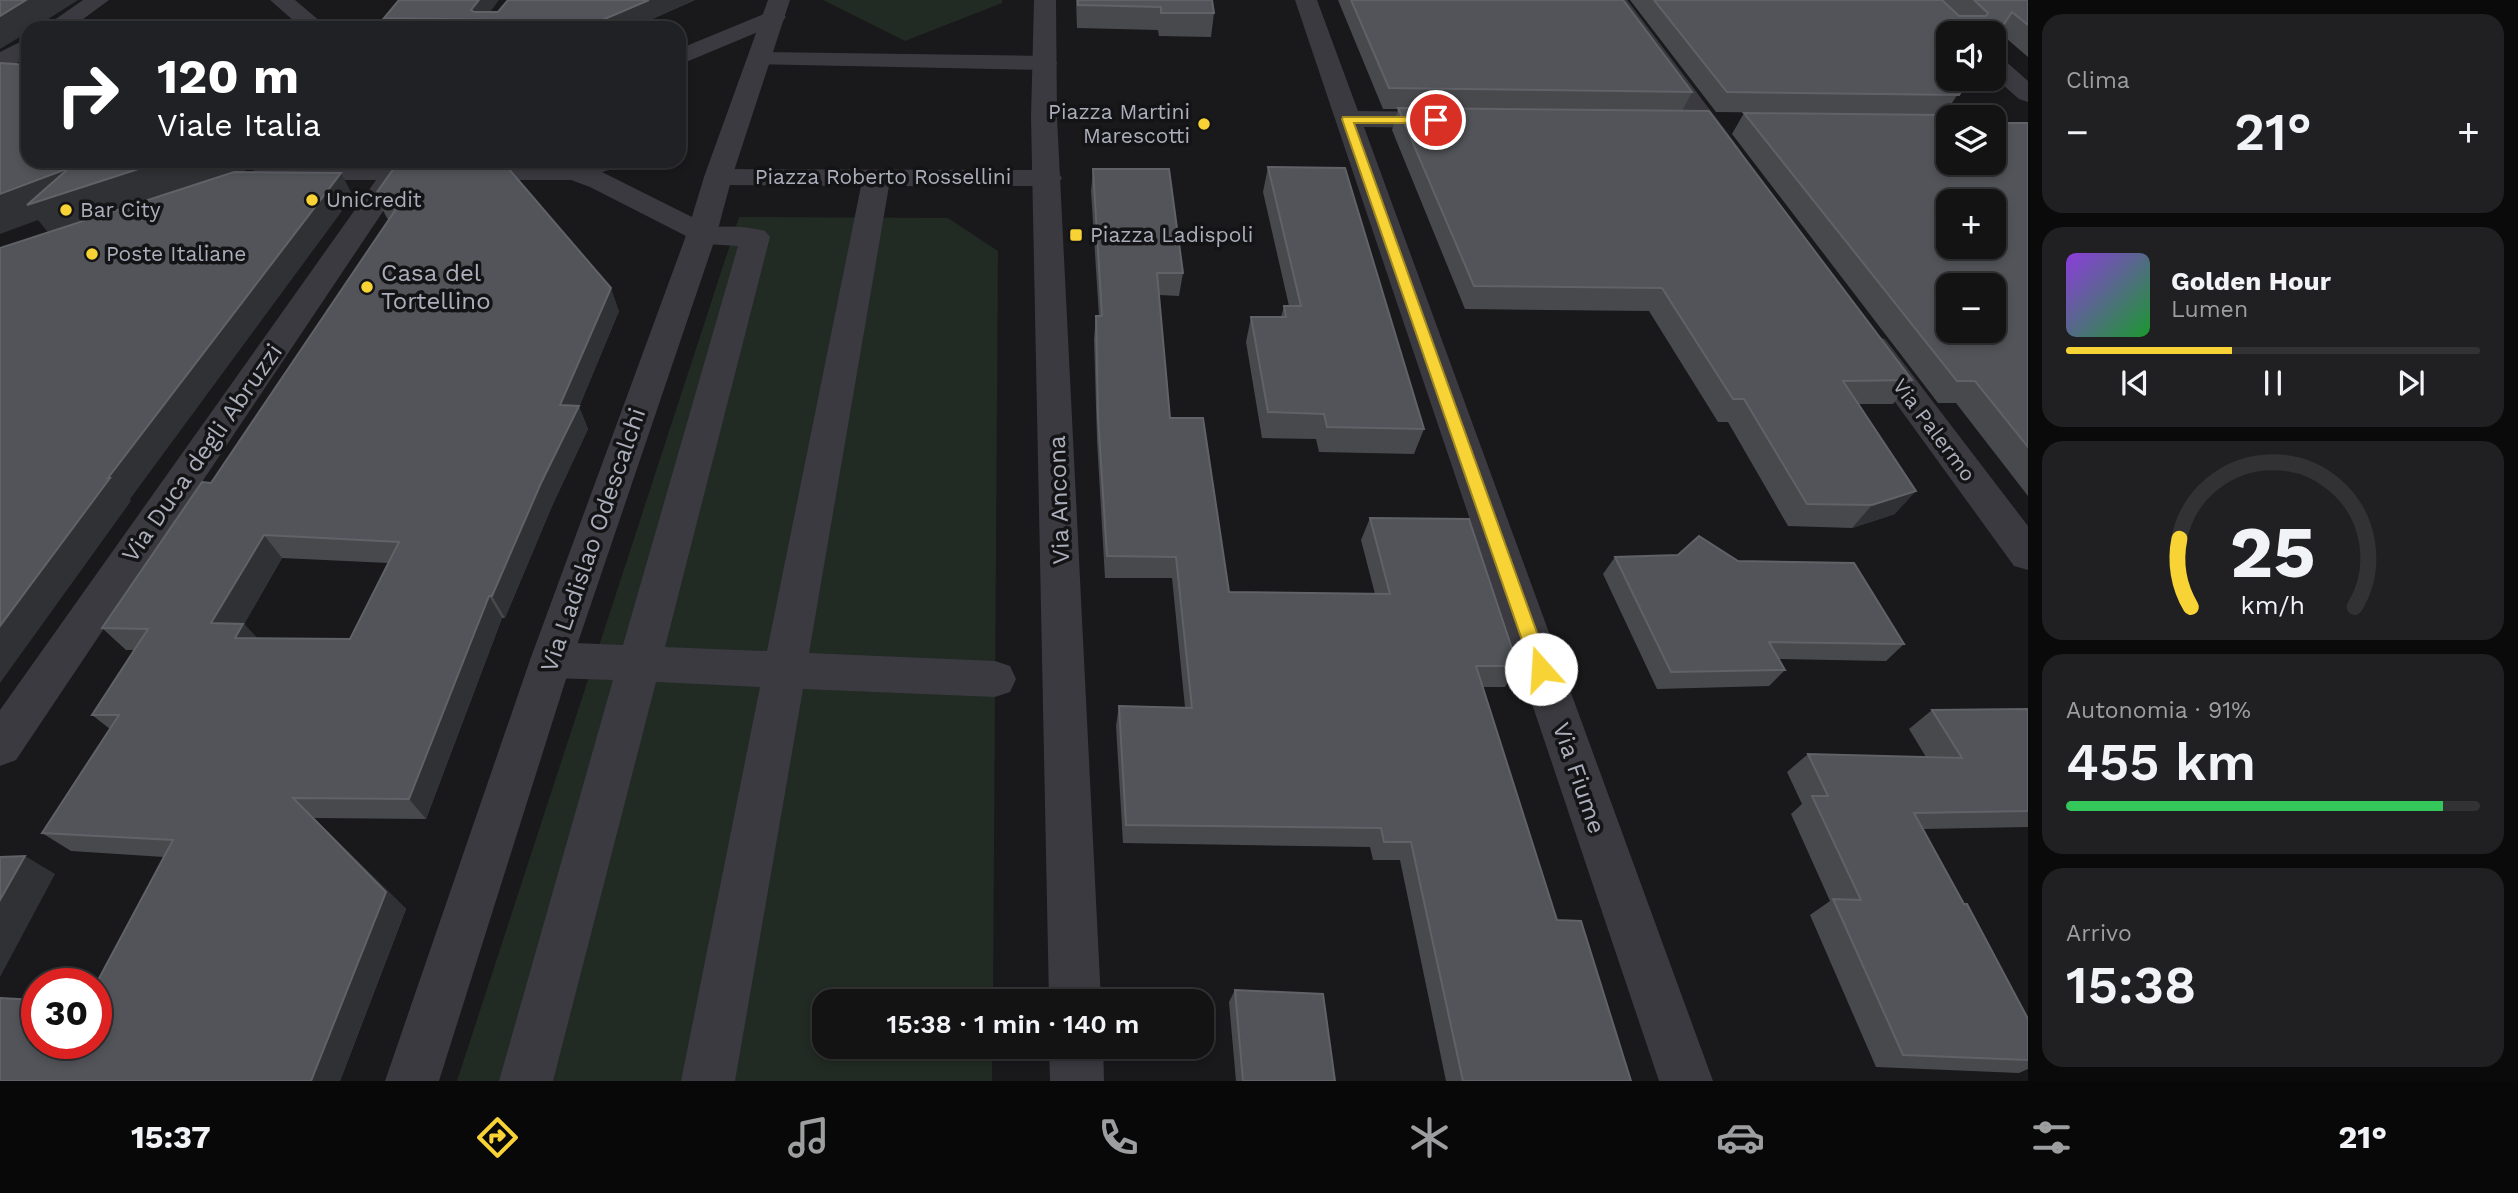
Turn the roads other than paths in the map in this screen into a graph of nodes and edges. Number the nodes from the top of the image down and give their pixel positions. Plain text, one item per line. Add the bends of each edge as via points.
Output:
1 (98, 0) edge
2 (281, 0) edge
3 (1045, 0) edge
4 (1306, 0) edge
5 (1615, 0) edge
6 (776, 8) edge
7 (66, 21) edge
8 (307, 21) edge
9 (21, 50) edge
10 (686, 54) edge
11 (760, 59) junction
12 (0, 63) edge
13 (1045, 63) junction
14 (2006, 74) edge
15 (2028, 93) edge
16 (1347, 119) junction
17 (1478, 121) edge
18 (1670, 122) edge
19 (1718, 123) junction
20 (287, 168) edge
21 (317, 168) edge
22 (386, 168) edge
23 (398, 168) edge
24 (434, 168) edge
25 (587, 168) edge
26 (574, 172) junction
27 (718, 177) junction
28 (877, 177) junction
29 (1048, 178) junction
30 (1746, 178) edge
31 (205, 196) edge
32 (701, 235) junction
33 (1854, 322) edge
34 (2028, 555) edge
35 (551, 660) junction
36 (640, 662) junction
37 (785, 668) junction
38 (995, 679) dead end
39 (0, 746) edge
40 (1075, 989) edge
41 (1076, 1059) edge
42 (412, 1081) edge
43 (526, 1081) edge
44 (708, 1081) edge
45 (1077, 1081) edge
46 (1686, 1081) edge

1 - 7 street
2 - 8 street
3 - 13 street, Via Ancona
4 - 16 street, Via Fiume
5 - 19 street
6 - 10 street
6 - 11 street, Via Ladislao Odescalchi
9 - 12 street
11 - 13 street
11 - 27 street, Via Ladislao Odescalchi
13 - 29 street, Via Ancona
14 - 15 street
16 - 17 street
16 - 46 street, Via Fiume
18 - 19 street
19 - 30 street
20 - 31 street
21 - 22 street via 335,172
23 - 39 street, Via Duca degli Abruzzi
24 - 26 street
25 - 26 street
26 - 32 street
27 - 28 street, Piazza Roberto Rossellini
27 - 32 street, Via Ladislao Odescalchi
28 - 29 street, Piazza Roberto Rossellini
28 - 37 street
29 - 40 street, Via Ancona
32 - 35 street, Via Ladislao Odescalchi
32 - 36 street via 755,237
33 - 34 street, Via Palermo
35 - 36 street
35 - 42 street, Via Ladislao Odescalchi
36 - 37 street
36 - 43 street
37 - 38 street
37 - 44 street
41 - 45 street

